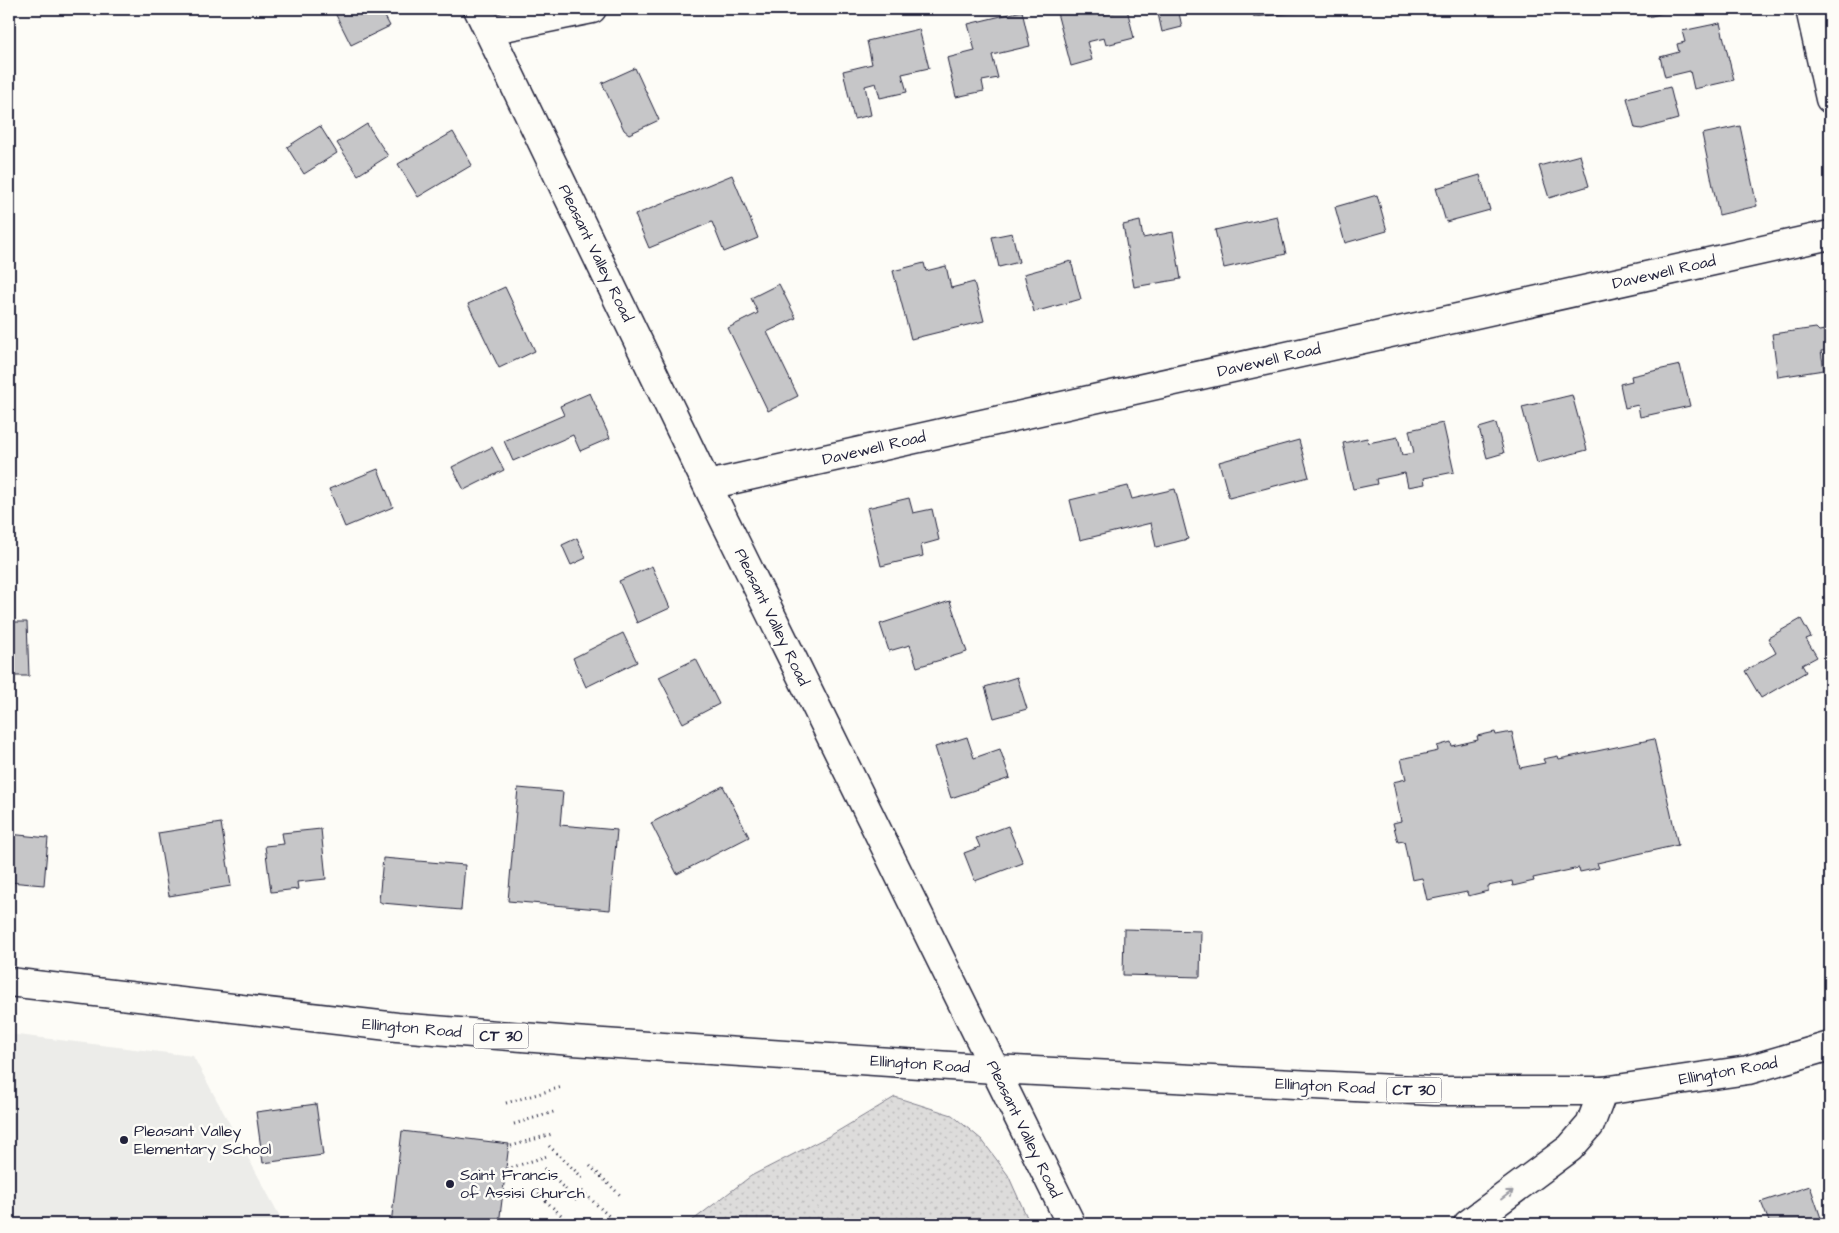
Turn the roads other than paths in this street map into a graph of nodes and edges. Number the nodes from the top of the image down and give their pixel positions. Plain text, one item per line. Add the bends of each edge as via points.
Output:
1 (592, 9) edge
2 (1810, 9) edge
3 (483, 20) edge
4 (1830, 99) edge
5 (1830, 235) edge
6 (708, 485) junction
7 (9, 982) edge
8 (1830, 1047) edge
9 (995, 1069) junction
10 (1604, 1091) junction
11 (1071, 1224) edge
12 (1468, 1224) edge

1 - 3 main road
2 - 4 main road
3 - 6 main road, Pleasant Valley Road
5 - 6 main road, Davewell Road
6 - 9 main road, Pleasant Valley Road
7 - 9 main road, Ellington Road / CT 30 via 397,1027
8 - 10 main road, Ellington Road / CT 30 via 1748,1070
9 - 10 main road, Ellington Road / CT 30 via 1434,1091
9 - 11 main road, Pleasant Valley Road
12 -> 10 main road via 1570,1148 1590,1125

